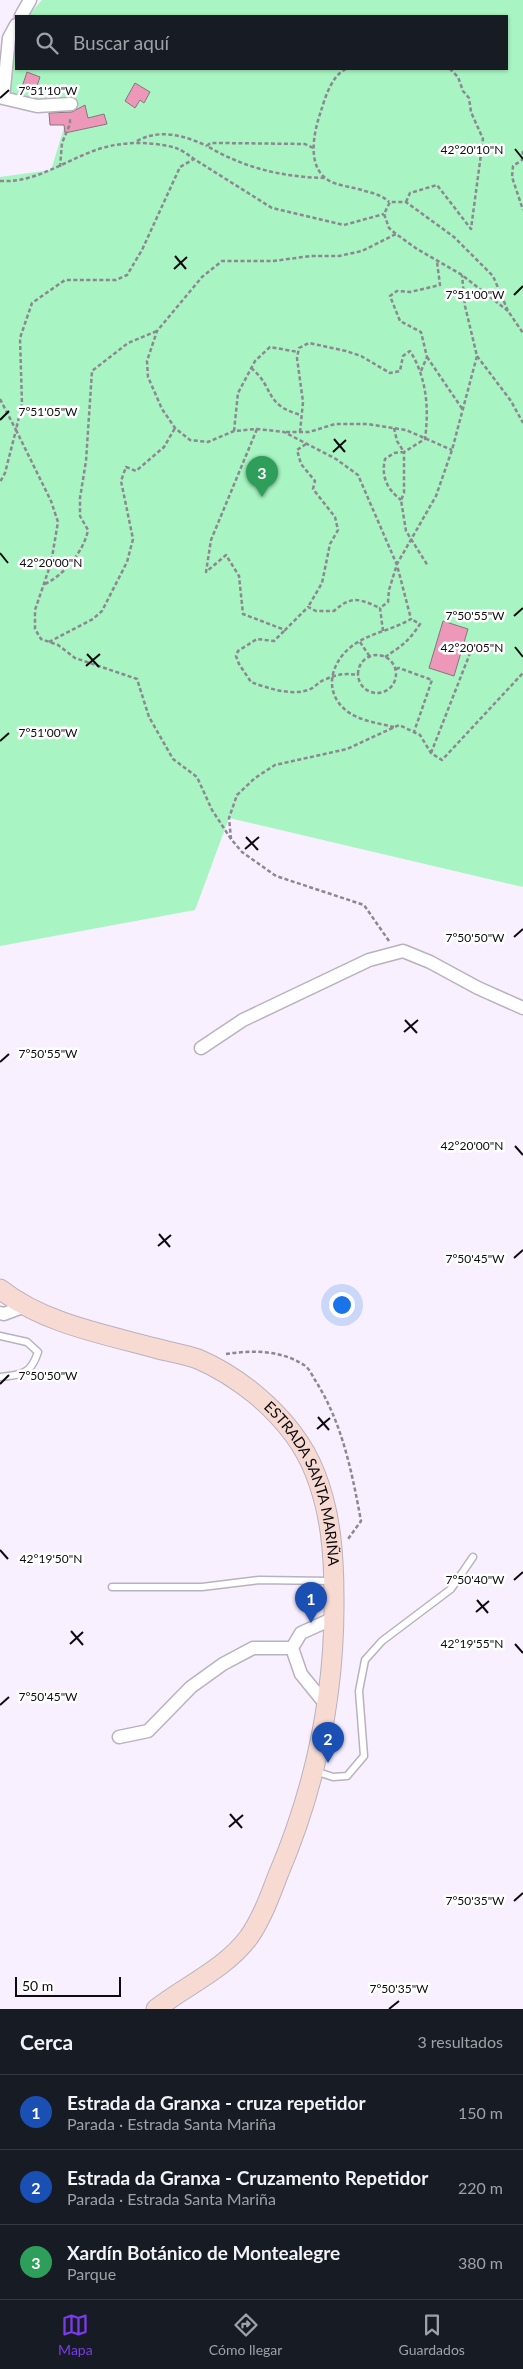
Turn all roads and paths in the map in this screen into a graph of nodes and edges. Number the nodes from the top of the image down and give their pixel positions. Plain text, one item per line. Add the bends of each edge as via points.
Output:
1 (30, 0) edge
2 (22, 15) edge
3 (15, 27) edge
4 (345, 70) edge
5 (451, 70) edge
6 (71, 104) joint
7 (136, 141) junction
8 (207, 146) junction
9 (313, 148) junction
10 (523, 151) edge
11 (194, 159) junction
12 (522, 160) edge
13 (60, 166) junction
14 (326, 178) junction
15 (0, 181) edge
16 (390, 202) junction
17 (406, 202) junction
18 (523, 210) edge
19 (384, 214) junction
20 (396, 234) junction
21 (437, 261) junction
22 (462, 275) junction
23 (508, 311) junction
24 (157, 331) junction
25 (523, 333) edge
26 (298, 352) junction
27 (477, 356) junction
28 (427, 357) junction
29 (250, 368) junction
30 (421, 370) junction
31 (0, 399) edge
32 (463, 410) junction
33 (301, 415) junction
34 (523, 423) edge
35 (175, 428) junction
36 (394, 428) junction
37 (257, 429) junction
38 (16, 430) junction
39 (234, 431) junction
40 (284, 432) junction
41 (300, 432) junction
42 (425, 439) junction
43 (306, 444) junction
44 (452, 450) junction
45 (404, 452) junction
46 (0, 482) edge
47 (401, 500) junction
48 (412, 540) junction
49 (397, 565) junction
50 (428, 566) dead end
51 (44, 585) junction
52 (308, 607) junction
53 (380, 608) junction
54 (411, 620) junction
55 (285, 630) junction
56 (383, 631) junction
57 (49, 642) junction
58 (360, 642) junction
59 (495, 645) dead end
60 (370, 656) junction
61 (385, 657) junction
62 (396, 669) junction
63 (523, 673) edge
64 (358, 675) junction
65 (331, 678) junction
66 (394, 727) junction
67 (414, 732) junction
68 (430, 753) junction
69 (231, 838) junction
70 (396, 953) junction
71 (523, 1008) edge
72 (201, 1048) dead end
73 (0, 1289) edge
74 (25, 1306) junction
75 (0, 1313) edge
76 (0, 1336) edge
77 (197, 1359) junction
78 (0, 1377) edge
79 (473, 1557) dead end
80 (333, 1558) junction
81 (334, 1581) junction
82 (112, 1587) dead end
83 (334, 1618) junction
84 (292, 1648) junction
85 (327, 1706) junction
86 (119, 1737) dead end
87 (315, 1771) junction
88 (156, 2009) edge

1 - 2 street
3 - 6 street via 9,38 3,98 37,106
4 - 9 path via 328,92
5 - 17 path via 469,98 471,112 483,139 471,229 437,185 410,193
6 - 13 path via 70,124 62,143
7 - 8 path via 155,135 177,134
7 - 11 path via 179,148
7 - 13 path via 101,148
8 - 9 path via 210,143 305,144
8 - 14 path via 238,163 255,168 289,176
9 - 14 path via 316,163
10 - 12 path
11 - 19 path via 272,208 344,225
11 - 38 path via 180,167 142,250 127,274 116,280 65,280 32,303 20,338 22,404
12 - 18 path via 513,166 512,177
13 - 15 path
14 - 16 path via 382,195
16 - 17 path
16 - 19 path
17 - 23 path via 454,238 493,276
19 - 20 path
20 - 21 path
20 - 24 path via 362,251 339,256 222,261 202,277
21 - 22 path
21 - 28 path via 440,285 410,292 397,291 390,296 400,321 421,332
22 - 23 path
22 - 27 path via 465,306
23 - 25 path
24 - 35 path via 147,361 148,377 162,409
24 - 51 path via 128,343 92,372 80,498 80,516 88,530 86,543 57,578
26 - 29 path via 270,347
26 - 30 path via 309,343 346,351 390,373 400,371 403,356 410,351
26 - 33 path via 303,402
27 - 32 path
27 - 34 path via 511,401
28 - 30 path
28 - 32 path
29 - 33 path via 260,376 276,403 285,411
29 - 39 path via 238,392
30 - 42 path via 428,414
31 - 38 path
32 - 44 path
33 - 41 path
35 - 39 path via 190,440 208,442
35 - 57 path via 164,447 136,471 126,467 121,481 133,539 126,562 102,612
36 - 41 path via 335,424
36 - 42 path
36 - 45 path
37 - 39 path
37 - 40 path
37 - 55 path via 211,540 206,572 226,555 239,576 243,614
38 - 46 path
38 - 51 path via 58,522
40 - 41 path
40 - 43 path
42 - 44 path
42 - 45 path
43 - 49 path via 358,475
43 - 52 path via 297,450 301,464 315,481 313,489 335,517 338,530 330,544 322,583
44 - 48 path via 436,496
45 - 47 path via 404,493
45 - 47 path via 385,459 383,471 386,483
47 - 48 path via 406,530
48 - 49 path
48 - 50 path
49 - 53 path via 388,602
49 - 54 path
51 - 57 path via 35,610 35,630 41,639
52 - 53 path via 316,612 334,612 354,600
52 - 55 path
53 - 56 path
54 - 56 path
54 - 61 path via 420,624 406,644
55 - 65 path via 274,641 257,639 238,651 239,664 251,682 295,692 306,691
56 - 58 path
57 - 69 path via 58,644 75,658 138,679 149,717 173,759 197,777 212,810
58 - 60 path
58 - 65 path via 336,663
59 - 68 path via 474,643
60 - 61 path
60 - 64 path via 361,665
61 - 62 path
62 - 64 path via 395,682 380,693 363,688
62 - 67 path via 432,680
63 - 68 path via 442,760
64 - 65 path via 342,673
65 - 66 path via 334,695 343,707 356,716
66 - 67 path via 399,725
66 - 69 path via 347,750 275,765 255,778 237,795 229,818
67 - 68 path via 420,735
69 - 70 path via 242,852 276,876 364,905
70 - 71 street via 404,951 430,962
70 - 72 street via 369,960 243,1020
73 - 74 main road, ESTRADA SANTA MARIÑA
74 - 75 street
74 - 77 main road, ESTRADA SANTA MARIÑA via 60,1320
76 - 78 lane via 27,1342 38,1352 34,1366 20,1375
77 - 80 main road, ESTRADA SANTA MARIÑA via 229,1375 257,1396 300,1444 316,1474
77 - 80 path via 248,1351 283,1355 306,1366 328,1401 352,1470 361,1521
79 - 87 lane via 451,1589 382,1640 365,1660 359,1691 364,1756 348,1776 333,1777
80 - 81 main road, ESTRADA SANTA MARIÑA
81 - 82 lane via 259,1580 202,1587
81 - 83 main road, ESTRADA SANTA MARIÑA
83 - 84 street via 300,1633
83 - 85 main road, ESTRADA SANTA MARIÑA via 333,1667
84 - 85 street via 301,1674
84 - 86 street via 253,1648 191,1687 148,1731
85 - 87 main road, ESTRADA SANTA MARIÑA
87 - 88 main road, ESTRADA SANTA MARIÑA via 292,1844 249,1936 218,1967

